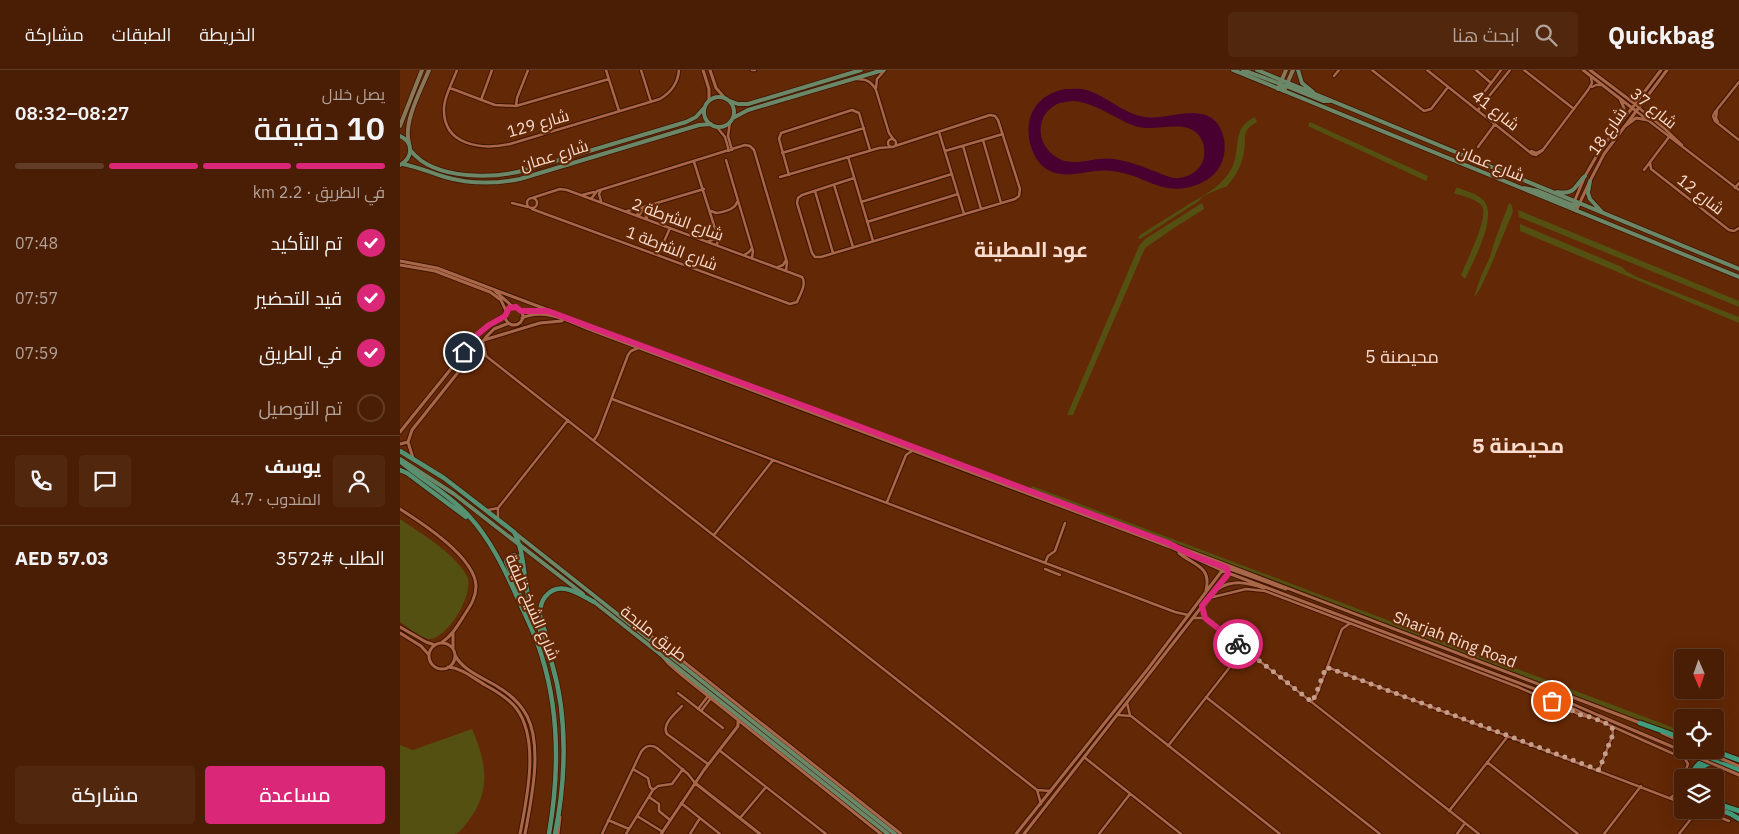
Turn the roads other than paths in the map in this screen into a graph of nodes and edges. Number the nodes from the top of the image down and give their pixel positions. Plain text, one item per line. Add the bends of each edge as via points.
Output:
1 (422, 70) edge
2 (429, 70) edge
3 (457, 70) edge
4 (492, 70) edge
5 (528, 70) edge
6 (606, 70) edge
7 (641, 70) edge
8 (679, 70) edge
9 (703, 70) edge
10 (710, 70) edge
11 (861, 70) edge
12 (884, 70) edge
13 (1233, 70) edge
14 (1243, 70) edge
15 (1257, 70) edge
16 (1286, 70) edge
17 (1293, 70) edge
18 (1298, 70) edge
19 (1338, 70) edge
20 (1372, 70) edge
21 (1427, 70) edge
22 (1476, 70) edge
23 (1501, 70) edge
24 (1510, 70) edge
25 (1524, 70) edge
26 (1583, 70) edge
27 (1590, 70) edge
28 (1661, 70) edge
29 (1667, 70) edge
30 (1334, 76) dead end
31 (1591, 76) junction
32 (609, 79) junction
33 (852, 79) junction
34 (1494, 79) junction
35 (1739, 82) edge
36 (1492, 83) junction
37 (1499, 84) junction
38 (1287, 85) junction
39 (1603, 85) junction
40 (1281, 87) junction
41 (1448, 87) junction
42 (450, 88) junction
43 (876, 90) junction
44 (1588, 90) junction
45 (1319, 96) junction
46 (1618, 96) junction
47 (724, 97) junction
48 (481, 100) junction
49 (709, 100) junction
50 (730, 101) junction
51 (1332, 101) junction
52 (650, 102) junction
53 (1484, 102) junction
54 (516, 106) junction
55 (1634, 106) junction
56 (704, 108) junction
57 (1574, 109) junction
58 (1638, 109) junction
59 (1478, 110) junction
60 (618, 111) junction
61 (731, 120) junction
62 (1623, 120) junction
63 (1648, 120) junction
64 (710, 124) junction
65 (1495, 124) junction
66 (400, 126) edge
67 (716, 126) junction
68 (1624, 127) junction
69 (864, 128) junction
70 (889, 130) junction
71 (939, 132) junction
72 (1002, 134) junction
73 (400, 136) edge
74 (1669, 137) junction
75 (895, 140) junction
76 (983, 140) junction
77 (1739, 140) edge
78 (889, 141) junction
79 (728, 142) junction
80 (907, 142) junction
81 (409, 143) junction
82 (896, 146) junction
83 (963, 146) junction
84 (890, 147) junction
85 (1478, 147) dead end
86 (740, 148) junction
87 (878, 148) junction
88 (1685, 148) junction
89 (870, 150) junction
90 (411, 151) junction
91 (731, 151) junction
92 (945, 151) junction
93 (722, 153) junction
94 (782, 153) junction
95 (848, 157) junction
96 (726, 160) dead end
97 (695, 162) junction
98 (1650, 162) junction
99 (402, 164) edge
100 (1651, 169) junction
101 (952, 174) junction
102 (789, 175) junction
103 (1585, 176) junction
104 (780, 177) dead end
105 (854, 178) junction
106 (1590, 181) junction
107 (1739, 183) edge
108 (834, 185) junction
109 (1735, 188) junction
110 (704, 189) junction
111 (599, 190) junction
112 (1739, 190) edge
113 (815, 191) junction
114 (1551, 191) junction
115 (580, 194) junction
116 (958, 194) junction
117 (542, 195) junction
118 (532, 198) junction
119 (593, 199) junction
120 (737, 200) junction
121 (527, 202) junction
122 (861, 202) junction
123 (512, 203) dead end
124 (537, 203) junction
125 (601, 203) junction
126 (1001, 203) junction
127 (1580, 203) junction
128 (520, 204) junction
129 (645, 206) junction
130 (1574, 207) junction
131 (531, 208) junction
132 (640, 208) junction
133 (982, 209) junction
134 (710, 210) junction
135 (625, 211) junction
136 (542, 212) junction
137 (1603, 212) junction
138 (964, 214) junction
139 (638, 216) junction
140 (647, 219) junction
141 (867, 222) junction
142 (669, 227) junction
143 (1739, 228) edge
144 (717, 236) junction
145 (873, 241) junction
146 (707, 242) junction
147 (715, 245) junction
148 (853, 247) junction
149 (724, 248) junction
150 (752, 249) junction
151 (833, 253) junction
152 (659, 255) junction
153 (743, 255) junction
154 (750, 258) junction
155 (758, 261) junction
156 (787, 261) junction
157 (400, 263) edge
158 (775, 267) junction
159 (1739, 268) edge
160 (785, 270) junction
161 (792, 273) junction
162 (1739, 277) edge
163 (804, 279) joint
164 (490, 288) junction
165 (513, 307) junction
166 (521, 311) junction
167 (554, 312) junction
168 (506, 313) junction
169 (522, 318) junction
170 (568, 322) junction
171 (509, 323) junction
172 (483, 341) junction
173 (639, 348) junction
174 (472, 355) junction
175 (486, 356) junction
176 (612, 399) junction
177 (568, 420) junction
178 (401, 431) edge
179 (594, 440) junction
180 (408, 442) junction
181 (400, 444) edge
182 (902, 446) junction
183 (913, 450) junction
184 (400, 451) edge
185 (906, 455) junction
186 (413, 458) junction
187 (400, 460) edge
188 (773, 460) junction
189 (400, 470) edge
190 (887, 502) junction
191 (498, 508) junction
192 (400, 509) edge
193 (487, 510) junction
194 (498, 519) junction
195 (1065, 524) dead end
196 (479, 529) junction
197 (514, 532) junction
198 (714, 535) junction
199 (1168, 543) junction
200 (520, 546) junction
201 (1177, 550) junction
202 (1045, 562) junction
203 (1057, 567) junction
204 (1045, 569) dead end
205 (1228, 570) junction
206 (1223, 571) junction
207 (1055, 573) junction
208 (1060, 576) dead end
209 (525, 578) junction
210 (1288, 589) junction
211 (1286, 594) junction
212 (1211, 595) junction
213 (1204, 596) junction
214 (1208, 599) junction
215 (594, 602) junction
216 (1202, 606) junction
217 (1175, 612) junction
218 (1189, 614) junction
219 (1193, 618) junction
220 (1205, 618) junction
221 (1340, 619) junction
222 (1182, 623) junction
223 (1350, 623) junction
224 (400, 627) edge
225 (530, 627) junction
226 (1342, 629) junction
227 (400, 633) edge
228 (454, 633) junction
229 (441, 643) junction
230 (435, 645) junction
231 (1244, 648) junction
232 (453, 649) junction
233 (549, 653) junction
234 (455, 655) junction
235 (429, 656) junction
236 (663, 656) junction
237 (448, 667) junction
238 (1326, 667) junction
239 (678, 693) dead end
240 (1552, 696) junction
241 (709, 697) junction
242 (1206, 697) junction
243 (1127, 702) junction
244 (1312, 702) junction
245 (682, 706) dead end
246 (700, 710) junction
247 (1116, 716) junction
248 (1131, 716) junction
249 (1591, 717) junction
250 (737, 719) junction
251 (1640, 723) joint
252 (744, 725) junction
253 (738, 726) junction
254 (1612, 726) junction
255 (723, 728) dead end
256 (1620, 730) junction
257 (1613, 734) junction
258 (1508, 736) junction
259 (1674, 737) edge
260 (1168, 746) junction
261 (771, 747) junction
262 (777, 747) junction
263 (719, 750) junction
264 (1724, 754) edge
265 (1084, 757) junction
266 (1706, 759) edge
267 (1722, 759) edge
268 (1739, 760) edge
269 (1487, 762) junction
270 (708, 764) junction
271 (1739, 766) edge
272 (633, 769) junction
273 (683, 769) junction
274 (805, 769) junction
275 (1686, 769) edge
276 (1694, 769) edge
277 (1700, 769) edge
278 (1599, 770) junction
279 (1739, 770) edge
280 (1739, 775) edge
281 (808, 776) junction
282 (695, 783) junction
283 (767, 786) junction
284 (1641, 786) junction
285 (653, 790) junction
286 (1037, 790) junction
287 (1051, 791) junction
288 (1130, 794) junction
289 (1674, 795) edge
290 (648, 797) junction
291 (1670, 798) junction
292 (1674, 800) edge
293 (681, 803) junction
294 (1040, 804) junction
295 (1724, 806) edge
296 (1449, 811) junction
297 (1724, 811) edge
298 (1739, 811) edge
299 (637, 816) junction
300 (700, 818) junction
301 (740, 818) junction
302 (1724, 818) edge
303 (1692, 819) edge
304 (1739, 819) edge
305 (608, 820) junction
306 (670, 820) junction
307 (1729, 820) dead end
308 (1465, 824) junction
309 (629, 829) junction
310 (890, 830) edge
311 (1572, 832) edge
312 (662, 833) edge
313 (520, 834) edge
314 (525, 834) edge
315 (549, 834) edge
316 (556, 834) edge
317 (602, 834) edge
318 (626, 834) edge
319 (690, 834) edge
320 (720, 834) edge
321 (760, 834) edge
322 (826, 834) edge
323 (881, 834) edge
324 (895, 834) edge
325 (901, 834) edge
326 (1016, 834) edge
327 (1024, 834) edge
328 (1099, 834) edge
329 (1181, 834) edge
330 (1280, 834) edge
331 (1380, 834) edge
332 (1457, 834) edge
333 (1478, 834) edge
334 (1578, 834) edge
335 (1604, 834) edge
336 (1679, 834) edge

1 - 66 main road
2 - 81 main road via 408,124
3 - 42 street, شارع 129
4 - 48 street
5 - 54 street
6 - 32 street
7 - 52 street
8 - 52 street, شارع 129 via 671,92
9 - 49 street
10 - 47 street via 716,88
11 - 50 main road via 748,104
12 - 33 main road
12 - 43 street via 877,79
13 - 40 main road, شارع عمان
14 - 40 main road
15 - 40 main road, شارع عمان
16 - 40 main road
17 - 38 main road
18 - 45 main road via 1302,83
19 - 30 street
20 - 41 street via 1424,111 1431,108
21 - 41 street, شارع 41
22 - 36 street
23 - 34 street
24 - 37 street
25 - 57 street
26 - 31 street, شارع 37
27 - 55 street, شارع 37
28 - 55 street, شارع 18
29 - 58 street, شارع 18
31 - 39 street, شارع 37
31 - 44 street
32 - 54 street
32 - 60 street
33 - 43 street via 868,80
33 - 61 main road via 748,110
34 - 36 street
34 - 37 street
35 - 77 street via 1719,108 1716,118
36 - 53 street via 1479,98
37 - 53 street
38 - 40 main road
38 - 40 main road, شارع عمان
38 - 45 main road, شارع عمان
38 - 51 main road via 1324,101
39 - 44 street via 1595,85
39 - 46 street, شارع 37
40 - 130 main road, شارع عمان via 1519,188
41 - 59 street, شارع 41
42 - 48 street
42 - 60 street, شارع 129 via 444,108 448,126 459,139 476,146 510,144
43 - 70 street
44 - 57 street
45 - 51 main road, شارع عمان
46 - 55 street, شارع 37
46 - 62 street via 1624,108
47 - 49 main road
47 - 50 main road
48 - 54 street via 500,106
49 - 56 main road
50 - 61 main road via 734,111
51 - 114 main road, شارع عمان
52 - 60 street, شارع 129
53 - 59 street
55 - 58 street, شارع 37
55 - 62 street, شارع 18
56 - 64 main road
56 - 90 main road, شارع عمان via 689,121 506,174 456,173 427,164
57 - 65 street, شارع 41 via 1544,148 1536,153
58 - 63 street, شارع 37
58 - 68 street, شارع 18
58 - 88 street, شارع 37
59 - 65 street, شارع 41
61 - 67 main road via 722,127
61 - 79 street
62 - 103 street, شارع 18 via 1603,145
63 - 68 street via 1636,118
63 - 74 street, شارع 37
64 - 67 main road
64 - 99 main road, شارع عمان via 506,182 457,180
65 - 85 street
67 - 79 street
68 - 106 street, شارع 18 via 1604,154
69 - 89 street
69 - 94 street
69 - 94 street via 859,113 851,111 783,132 779,138
70 - 75 street
70 - 78 street
71 - 72 street via 986,117 995,118
71 - 80 street
71 - 92 street
72 - 76 street
72 - 126 street via 1018,194
73 - 81 main road
74 - 88 street, شارع 37
74 - 98 street
75 - 78 street
75 - 80 street
75 - 82 street
76 - 83 street
76 - 126 street
78 - 84 street
78 - 87 street
79 - 86 street
79 - 91 street
79 - 93 street
80 - 82 street
81 - 90 main road
82 - 84 street
83 - 92 street
83 - 133 street
84 - 87 street
86 - 91 street
86 - 156 street via 750,148 755,154
87 - 89 street
88 - 109 street, شارع 37
89 - 95 street
90 - 99 main road
91 - 93 street
92 - 101 street
93 - 97 street
94 - 102 street
95 - 102 street
95 - 105 street
96 - 120 street
97 - 110 street
97 - 111 street
98 - 100 street
98 - 100 street via 1644,170
100 - 143 street, شارع 12 via 1729,230
101 - 116 street
101 - 122 street
102 - 104 street
103 - 114 main road via 1574,190 1563,193
103 - 130 street, شارع 18
105 - 108 street
105 - 122 street
106 - 127 street, شارع 18
106 - 137 main road via 1590,199
107 - 109 street
108 - 113 street
108 - 148 street
109 - 112 street, شارع 37
110 - 129 street
110 - 134 street
111 - 115 street
111 - 119 street
111 - 125 street
113 - 151 street
113 - 151 street via 802,195 797,201 811,248 816,255
114 - 130 main road, شارع عمان
115 - 117 street, شارع الشرطة 2 via 562,189
115 - 119 street, شارع الشرطة 2
116 - 138 street
116 - 141 street
117 - 118 street, شارع الشرطة 2
117 - 124 street
118 - 121 street
118 - 124 street
119 - 125 street, شارع الشرطة 2
120 - 134 street via 733,208 716,214
120 - 150 street
121 - 128 street
121 - 131 street
122 - 141 street
123 - 128 street
124 - 131 street
124 - 136 street
125 - 135 street, شارع الشرطة 2
126 - 133 street
127 - 130 main road, شارع عمان
127 - 130 street, شارع 18
127 - 137 main road, شارع عمان
128 - 131 street, شارع الشرطة 1
129 - 132 street
129 - 139 street
129 - 140 street
130 - 162 main road, شارع عمان
131 - 136 street, شارع الشرطة 1
132 - 135 street
132 - 139 street
133 - 138 street
134 - 144 street
135 - 139 street, شارع الشرطة 2
136 - 152 street, شارع الشرطة 1
137 - 159 main road, شارع عمان
138 - 145 street
139 - 140 street, شارع الشرطة 2
140 - 142 street, شارع الشرطة 2
141 - 145 street
142 - 146 street, شارع الشرطة 2
142 - 152 street
144 - 146 street
144 - 147 street
144 - 149 street
145 - 148 street
146 - 147 street, شارع الشرطة 2
147 - 149 street, شارع الشرطة 2
148 - 151 street
149 - 153 street, شارع الشرطة 2
150 - 153 street
150 - 154 street
150 - 155 street
152 - 163 street, شارع الشرطة 1 via 790,304 797,302
153 - 154 street, شارع الشرطة 2
154 - 155 street, شارع الشرطة 2
155 - 158 street, شارع الشرطة 2
156 - 158 street
156 - 160 street
156 - 161 street
157 - 164 street via 437,268
157 - 168 street via 490,292 501,300
158 - 160 street, شارع الشرطة 2
160 - 161 street, شارع الشرطة 2
161 - 163 street, شارع الشرطة 2
164 - 165 street
164 - 167 street
165 - 166 street
165 - 168 street
166 - 167 street
166 - 169 street
167 - 199 street
168 - 171 street
168 - 178 street via 478,334
169 - 170 street via 542,314
169 - 171 street via 517,324
170 - 172 street via 545,322
170 - 173 street
171 - 172 street via 494,328
172 - 174 street
172 - 175 street
173 - 176 street via 628,355
173 - 182 street
174 - 175 street
174 - 180 street via 412,430
175 - 177 street
176 - 179 street
176 - 188 street
177 - 179 street
177 - 191 street
179 - 198 street
180 - 181 street
180 - 186 street
182 - 183 street
182 - 185 street
183 - 185 street
183 - 201 street
184 - 186 highway
185 - 190 street
186 - 193 highway
187 - 196 highway, شارع الشيخ خليفة via 460,507
187 - 200 main road, طريق مليحة via 454,494
188 - 190 street
188 - 198 street
189 - 196 highway via 456,508
190 - 202 street
191 - 193 street
191 - 194 street
192 - 228 street via 448,545 474,575 475,596
193 - 194 highway
194 - 197 highway
195 - 202 street via 1054,552
196 - 225 highway, شارع الشيخ خليفة via 498,556
197 - 200 highway, شارع الشيخ خليفة
197 - 310 main road, طريق مليحة
198 - 286 street
199 - 205 street
199 - 210 street
200 - 209 highway, شارع الشيخ خليفة
200 - 215 main road, طريق مليحة
201 - 206 street
201 - 213 street via 1205,572 1208,584
202 - 203 street
203 - 207 street
203 - 217 street
204 - 207 street
205 - 206 street
205 - 210 street
205 - 211 street
205 - 212 street
206 - 213 street
207 - 208 street
209 - 225 highway via 519,557 508,557 507,566
209 - 233 highway, شارع الشيخ خليفة via 532,609
210 - 251 street, Sharjah Ring Road
211 - 212 street via 1236,582 1222,586
211 - 240 street
212 - 214 street
213 - 218 street
214 - 216 street
214 - 221 street via 1242,589 1256,589
215 - 233 highway via 567,589 547,594 540,614
215 - 236 main road, طريق مليحة
216 - 219 street
216 - 220 street
217 - 218 street
217 - 222 street via 1181,616
218 - 222 street
219 - 220 street
219 - 243 street
220 - 231 street
221 - 223 street
221 - 226 street
222 - 287 street
223 - 226 street
223 - 249 street
224 - 230 street
225 - 315 highway, شارع الشيخ خليفة via 544,664 555,723 556,783
226 - 238 street
227 - 235 street via 424,648
228 - 229 street
228 - 232 street
229 - 230 street
229 - 232 street
230 - 235 street
231 - 242 street
231 - 244 street
232 - 234 street
233 - 316 highway, شارع الشيخ خليفة via 556,678 562,734 563,769
234 - 237 street
234 - 314 street via 464,666 513,698 530,723 534,738 534,764
235 - 237 street via 434,666 440,669
236 - 241 street
236 - 262 main road, طريق مليحة
237 - 313 street via 462,670 504,696 525,725 529,770
238 - 244 street
238 - 258 street
239 - 246 street
240 - 249 street
240 - 280 street, bridge
241 - 246 street
241 - 250 street
242 - 260 street
242 - 331 street
243 - 247 street
243 - 248 street
244 - 296 street
245 - 270 street via 666,725 665,731
246 - 255 street
247 - 248 street
247 - 265 street
248 - 260 street
249 - 254 street
250 - 252 street
250 - 253 street
251 - 259 highway
252 - 253 street
252 - 261 street
253 - 263 street
254 - 256 street
254 - 257 street
256 - 257 street
256 - 275 street via 1685,759
257 - 278 street
258 - 269 street
258 - 278 street
260 - 330 street
261 - 262 main road
261 - 281 street
262 - 274 main road, طريق مليحة
263 - 270 street
263 - 283 street
264 - 268 highway
265 - 288 street
265 - 327 street
266 - 276 highway
267 - 271 street
269 - 296 street
269 - 311 street
270 - 282 street
272 - 273 street via 642,750 650,746
272 - 285 street via 648,778
272 - 305 street
273 - 282 street
273 - 285 street via 672,784
274 - 281 main road
274 - 310 main road, طريق مليحة
277 - 279 highway via 1711,762
278 - 284 street
281 - 323 street
282 - 293 street
282 - 301 street
283 - 301 street
283 - 322 street
284 - 291 street
284 - 335 street
285 - 290 street
286 - 287 street
286 - 294 street
287 - 294 street
288 - 328 street
288 - 329 street
289 - 291 street
290 - 299 street
290 - 306 street via 659,804 658,811
291 - 292 street
293 - 300 street
293 - 306 street
294 - 326 street
295 - 298 highway
296 - 308 street
297 - 304 highway
299 - 309 street
299 - 312 street
300 - 319 street
300 - 320 street
301 - 321 street
302 - 307 street
303 - 336 street
305 - 309 street
305 - 317 street
306 - 312 street
308 - 332 street
308 - 333 street
309 - 318 street
310 - 324 main road, طريق مليحة
310 - 325 street
311 - 334 street

